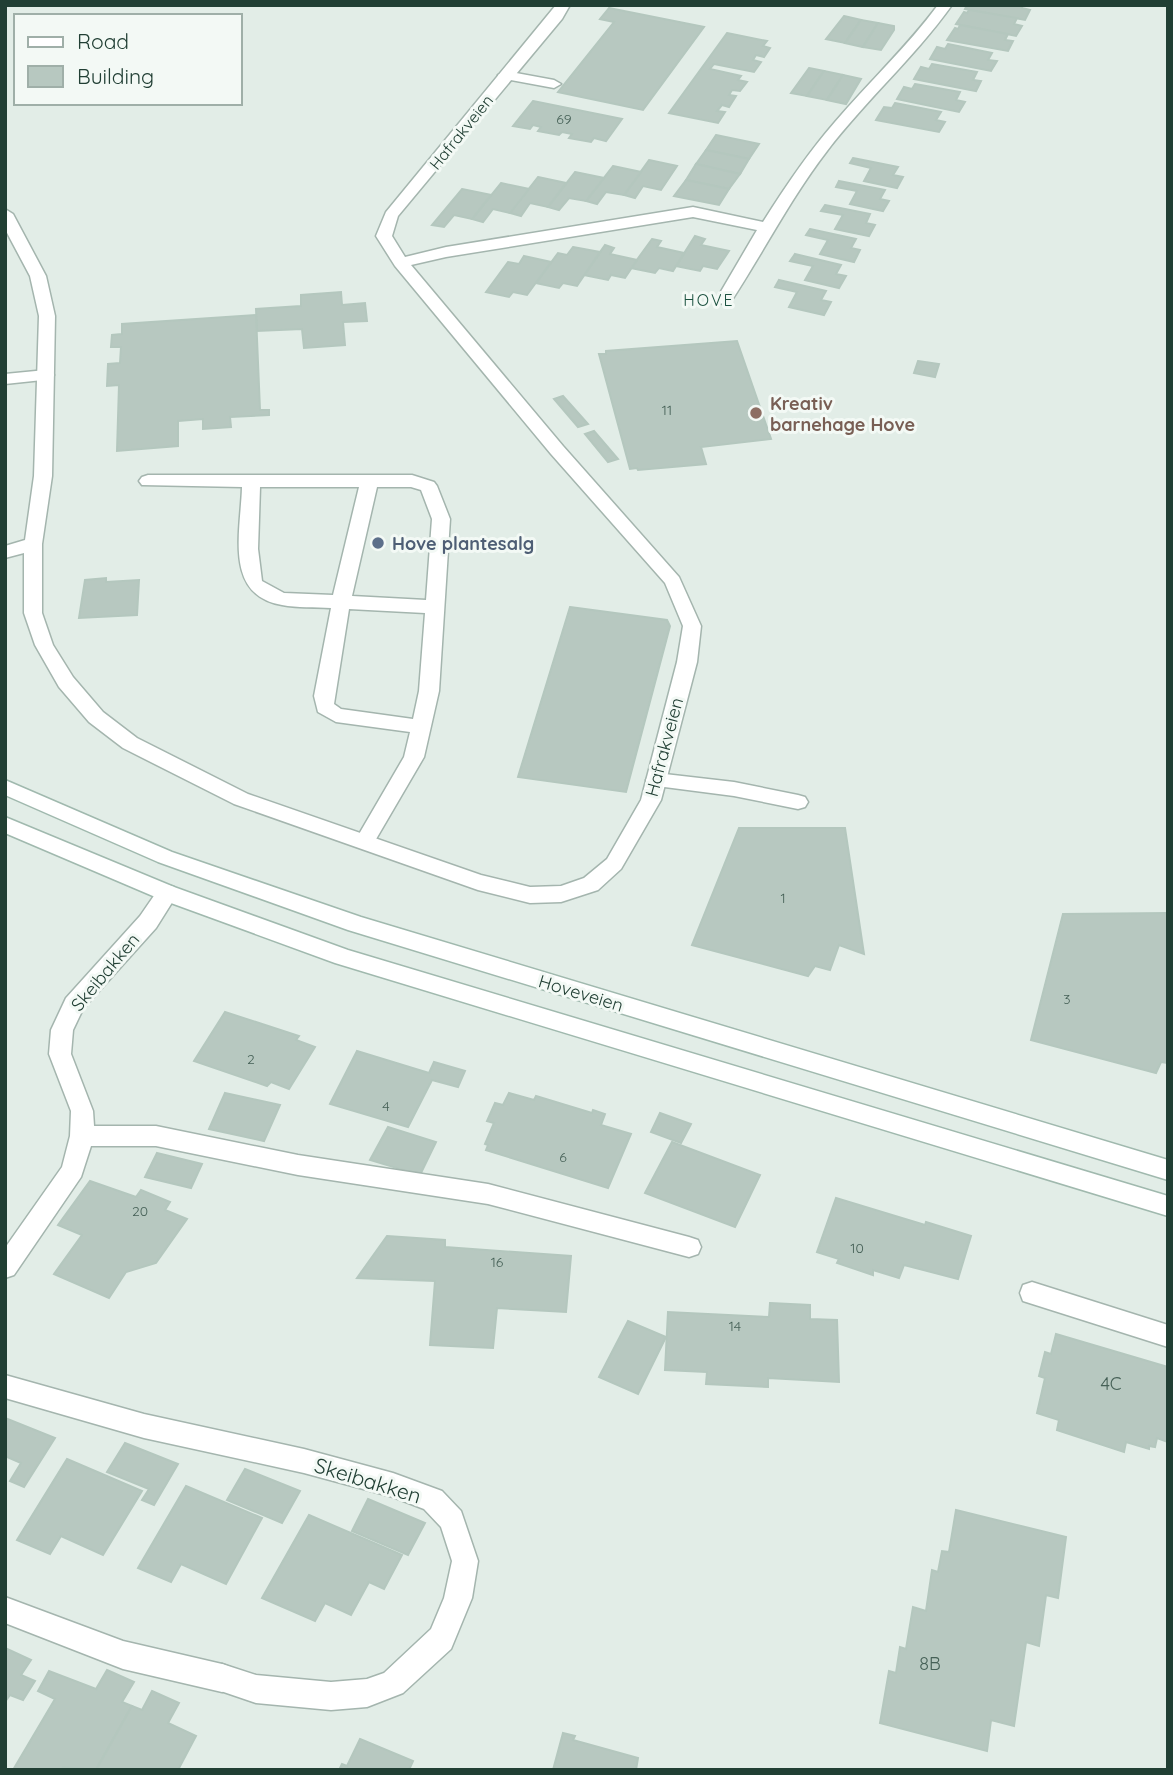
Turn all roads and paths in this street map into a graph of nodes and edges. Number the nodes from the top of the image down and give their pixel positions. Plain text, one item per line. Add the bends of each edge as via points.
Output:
1 (563, 5) edge
2 (945, 5) edge
3 (505, 75) junction
4 (554, 84) dead end
5 (5, 214) edge
6 (766, 227) junction
7 (401, 263) junction
8 (724, 300) dead end
9 (46, 375) junction
10 (5, 379) edge
11 (148, 481) dead end
12 (251, 481) junction
13 (369, 481) junction
14 (33, 544) junction
15 (5, 545) edge
16 (5, 552) edge
17 (341, 602) junction
18 (435, 607) junction
19 (421, 727) junction
20 (656, 780) junction
21 (5, 787) edge
22 (798, 802) dead end
23 (5, 824) edge
24 (365, 841) junction
25 (167, 893) junction
26 (82, 1136) junction
27 (1168, 1170) edge
28 (1168, 1206) edge
29 (689, 1247) dead end
30 (5, 1268) edge
31 (1032, 1293) dead end
32 (1168, 1336) edge
33 (5, 1386) edge
34 (5, 1610) edge

1 - 3 street, Hafrakveien
2 - 6 street via 927,31 838,127
3 - 4 street
3 - 7 street, Hafrakveien via 391,215 384,236
5 - 9 street, Hafrakveien via 38,276 47,316
6 - 7 street via 693,212
6 - 8 street
7 - 20 street, Hafrakveien via 673,581 692,626
9 - 10 street
9 - 14 street, Hafrakveien via 43,476
11 - 12 street
12 - 13 street
12 - 17 street via 249,567 253,582 282,599
13 - 17 street
13 - 18 street via 412,481 428,486 433,494 441,519
14 - 15 street
14 - 16 street
14 - 24 street, Hafrakveien via 33,613 44,645 66,682 96,717 130,743 241,799
17 - 18 street
17 - 19 street via 325,707 336,715
18 - 19 street via 429,691
19 - 24 street via 414,757
20 - 22 street
20 - 24 street, Hafrakveien via 651,800 614,864 591,884 561,894 530,895 478,882
21 - 27 street, Hoveveien via 165,857 356,924
23 - 25 street, Hoveveien
25 - 26 street, Skeibakken via 148,922 74,1004 62,1030 60,1054 82,1111
25 - 28 street, Hoveveien via 343,957
26 - 29 street via 156,1136 298,1165 488,1194
26 - 30 street, Skeibakken via 73,1170
31 - 32 street
33 - 34 street, Skeibakken via 144,1426 304,1461 433,1500 452,1520 465,1561 458,1598 441,1639 393,1683 367,1693 331,1696 256,1689 123,1655

